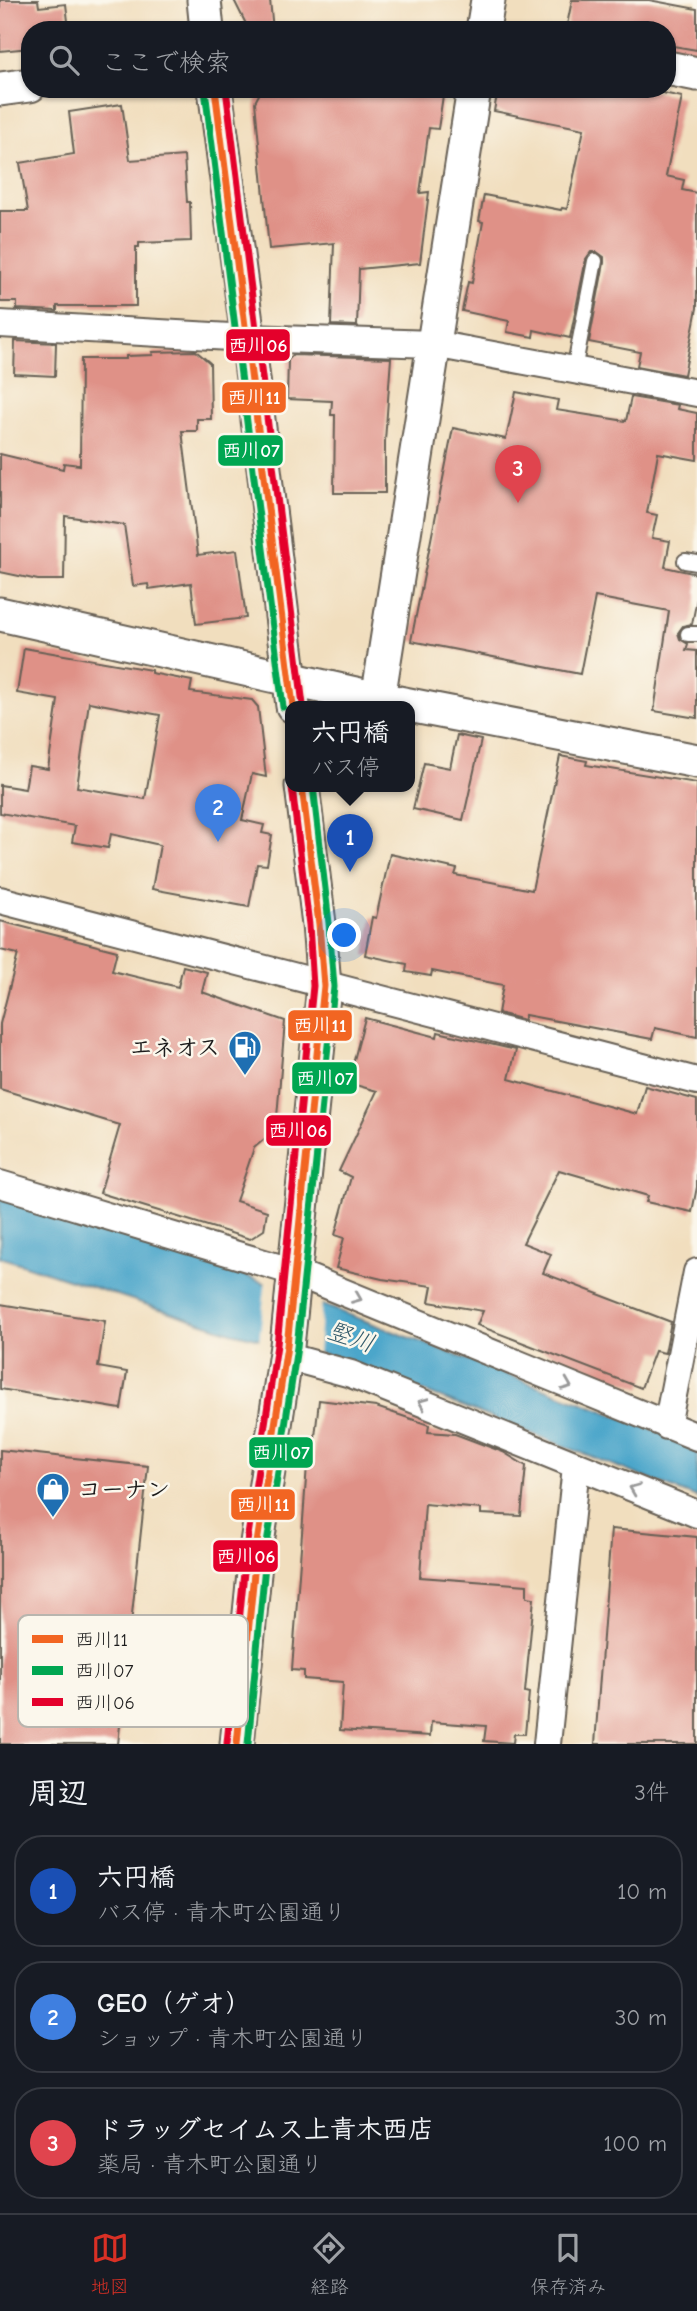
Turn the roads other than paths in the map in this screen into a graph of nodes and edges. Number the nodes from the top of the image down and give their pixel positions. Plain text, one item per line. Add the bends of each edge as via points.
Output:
1 (204, 0) edge
2 (488, 0) edge
3 (206, 21) edge
4 (484, 21) edge
5 (676, 70) edge
6 (697, 74) edge
7 (21, 86) edge
8 (0, 89) edge
9 (216, 98) edge
10 (473, 98) edge
11 (595, 261) dead end
12 (0, 324) edge
13 (248, 338) junction
14 (434, 344) junction
15 (574, 370) junction
16 (697, 393) edge
17 (0, 614) edge
18 (291, 693) edge
19 (378, 699) junction
20 (388, 701) edge
21 (415, 706) edge
22 (697, 761) edge
23 (303, 792) edge
24 (0, 900) edge
25 (324, 986) junction
26 (697, 1082) edge
27 (0, 1184) edge
28 (697, 1272) edge
29 (293, 1279) junction
30 (286, 1351) junction
31 (667, 1426) junction
32 (697, 1437) edge
33 (576, 1466) junction
34 (697, 1514) edge
35 (248, 1633) edge
36 (237, 1744) edge
37 (247, 1744) edge
38 (547, 1744) edge

1 - 3 street
2 - 4 street
5 - 6 street
7 - 8 street
9 - 13 street
10 - 14 street
11 - 15 lane
12 - 13 street
13 - 14 street
13 - 18 street
14 - 15 street
14 - 19 street
15 - 16 street
17 - 18 street
18 - 19 street
19 - 20 street
21 - 22 street
23 - 25 street
24 - 25 street
25 - 26 street
25 - 29 street
27 - 29 street
28 - 31 street
29 - 30 street
29 -> 31 street
33 -> 30 street
30 - 35 street
31 - 32 street
34 -> 33 street
33 - 38 street
36 - 37 street

